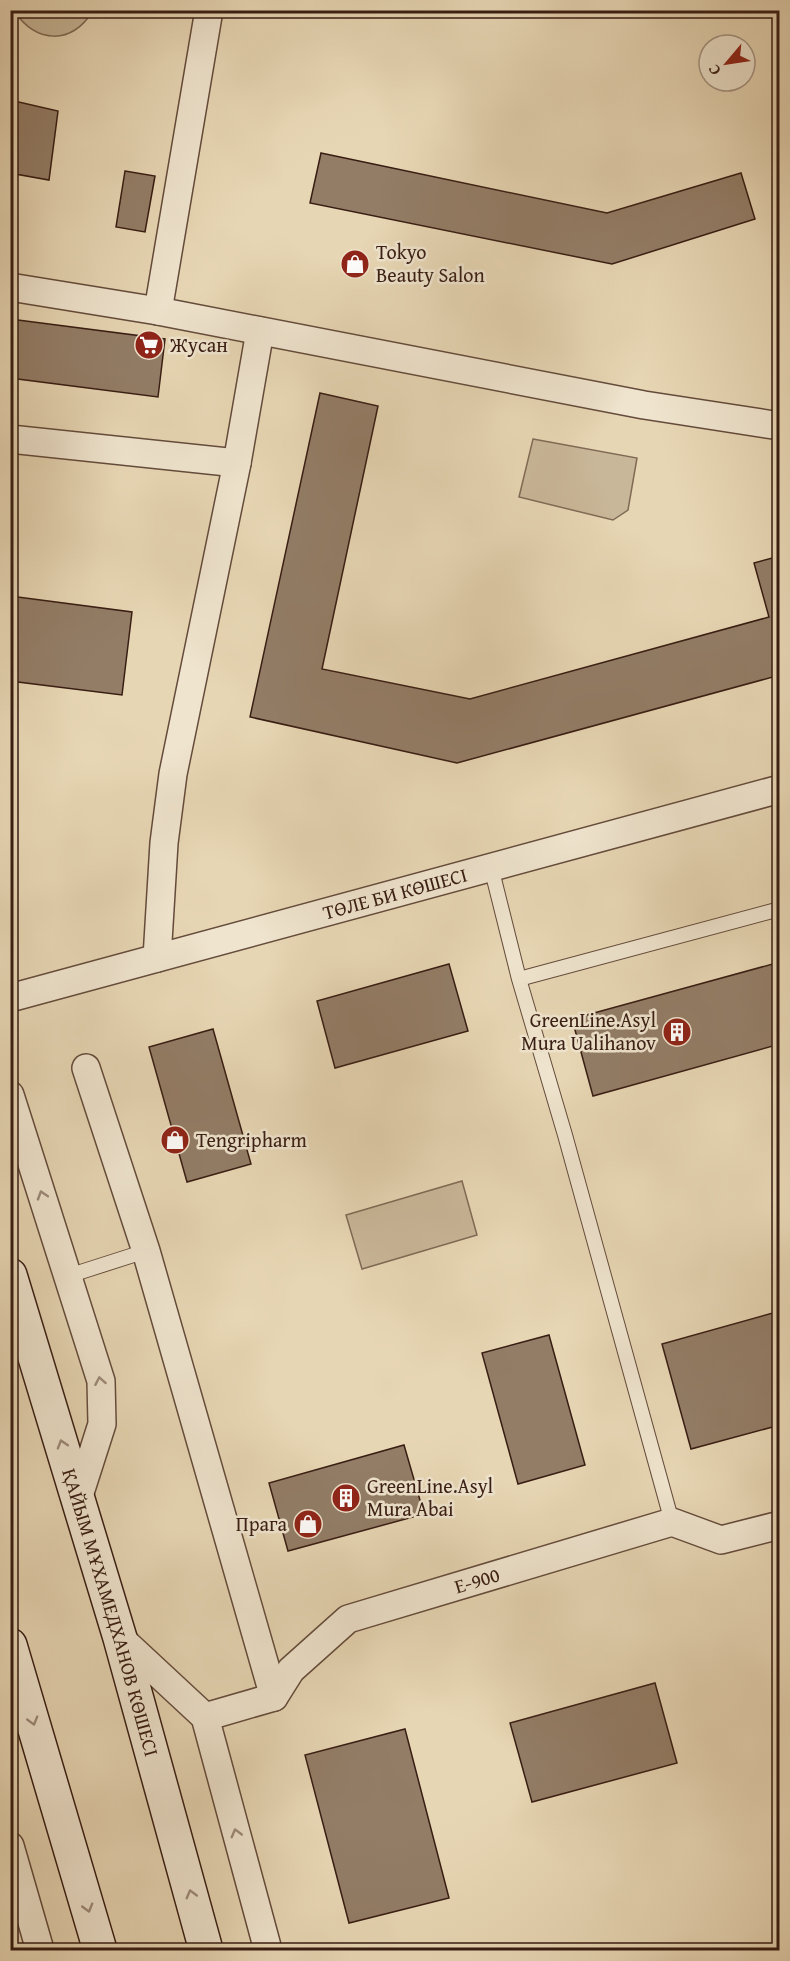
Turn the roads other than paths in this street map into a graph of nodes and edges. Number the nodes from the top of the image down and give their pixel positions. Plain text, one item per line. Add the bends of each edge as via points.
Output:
1 (209, 10) edge
2 (10, 286) edge
3 (158, 311) junction
4 (260, 331) junction
5 (780, 426) edge
6 (10, 439) edge
7 (237, 463) junction
8 (780, 789) edge
9 (491, 867) junction
10 (780, 909) edge
11 (157, 958) junction
12 (519, 979) junction
13 (10, 998) edge
14 (86, 1068) dead end
15 (10, 1095) edge
16 (146, 1251) junction
17 (10, 1275) edge
18 (68, 1276) junction
19 (78, 1499) junction
20 (672, 1522) junction
21 (780, 1525) edge
22 (120, 1638) junction
23 (10, 1645) edge
24 (274, 1697) junction
25 (205, 1717) junction
26 (10, 1846) edge
27 (40, 1950) edge
28 (100, 1950) edge
29 (206, 1950) edge
30 (268, 1950) edge

1 - 3 street
2 - 3 street
3 - 4 street
4 - 5 street via 644,405
4 - 7 street
6 - 7 street
7 - 11 street via 173,774
8 - 9 street, ТӨЛЕ БИ КӨШЕСІ
9 - 11 street, ТӨЛЕ БИ КӨШЕСІ
9 - 12 lane
10 - 12 lane
11 - 13 street, ТӨЛЕ БИ КӨШЕСІ
12 - 20 lane
14 - 16 street
18 -> 15 street
16 - 18 lane
16 - 24 street
19 -> 17 main road, ҚАЙЫМ МҰХАМЕДХАНОВ КӨШЕСІ
19 -> 18 street via 102,1424 101,1381
19 - 22 main road, ҚАЙЫМ МҰХАМЕДХАНОВ КӨШЕСІ
20 - 21 street via 721,1540
20 - 24 street, E-900 via 348,1619 291,1670
22 - 25 street
29 -> 22 main road, ҚАЙЫМ МҰХАМЕДХАНОВ КӨШЕСІ
23 -> 28 main road
24 - 25 street
30 -> 25 street
26 - 27 street

